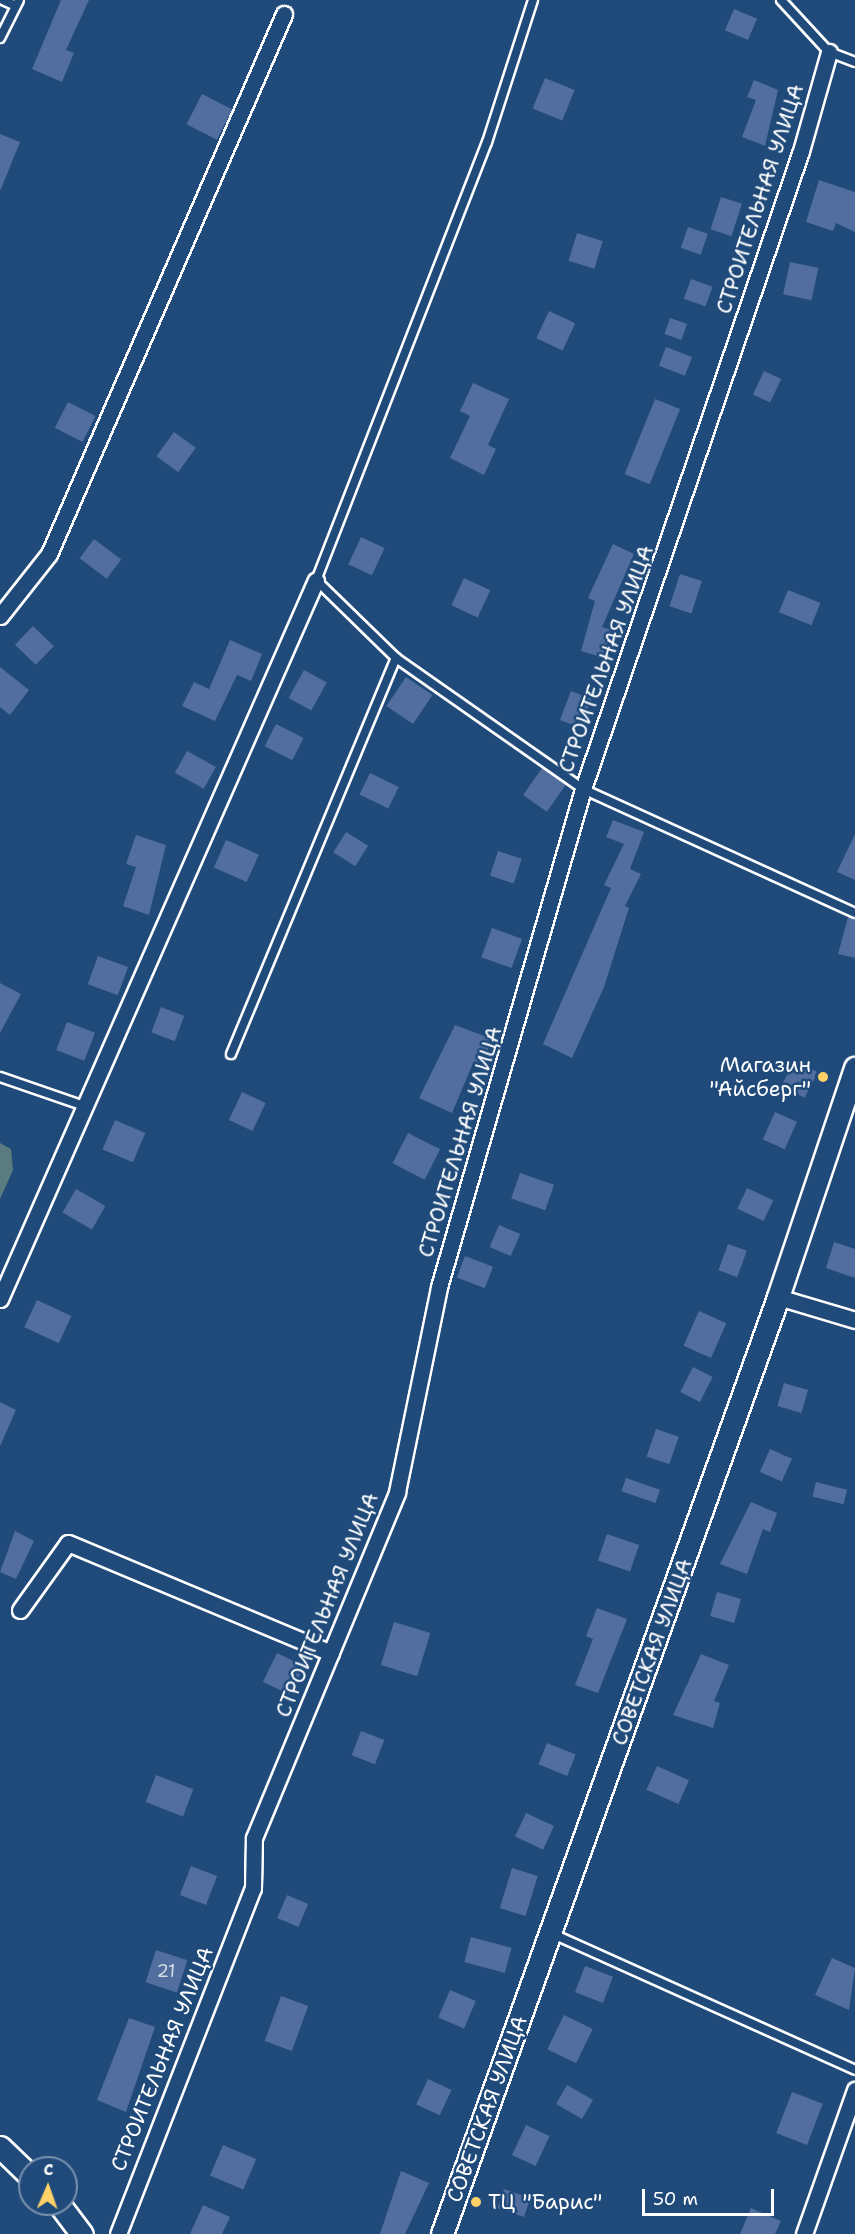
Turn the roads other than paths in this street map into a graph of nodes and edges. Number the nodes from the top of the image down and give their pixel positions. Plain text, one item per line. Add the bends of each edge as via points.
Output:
1 (3, 0) edge
2 (533, 0) edge
3 (781, 0) edge
4 (17, 3) edge
5 (284, 14) dead end
6 (0, 38) edge
7 (829, 52) junction
8 (855, 62) edge
9 (316, 580) junction
10 (0, 616) edge
11 (396, 658) junction
12 (583, 789) junction
13 (855, 913) edge
14 (231, 1054) dead end
15 (855, 1068) edge
16 (0, 1077) edge
17 (84, 1106) junction
18 (778, 1297) junction
19 (0, 1299) edge
20 (855, 1320) edge
21 (20, 1610) dead end
22 (331, 1653) junction
23 (551, 1934) junction
24 (855, 2070) edge
25 (855, 2091) edge
26 (0, 2147) edge
27 (18, 2164) edge
28 (68, 2216) edge
29 (82, 2234) edge
30 (118, 2234) edge
31 (442, 2234) edge
32 (804, 2234) edge

1 - 4 lane
2 - 9 lane via 487,142
3 - 7 lane
4 - 6 lane
5 - 10 street via 49,554
7 - 8 lane
7 - 12 street, СТРОИТЕЛЬНАЯ УЛИЦА via 801,151
9 - 11 lane
9 - 17 street
11 - 12 lane
11 - 14 lane
12 - 13 lane
12 - 22 street, СТРОИТЕЛЬНАЯ УЛИЦА via 439,1287 396,1492
15 - 18 main road, СОВЕТСКАЯ УЛИЦА
16 - 17 lane
17 - 19 street
18 - 20 street
18 - 23 main road, СОВЕТСКАЯ УЛИЦА
21 - 22 street via 68,1543
22 - 30 street, СТРОИТЕЛЬНАЯ УЛИЦА via 254,1838 253,1888
23 - 24 lane
23 - 31 main road, СОВЕТСКАЯ УЛИЦА
25 - 32 street
26 - 27 main road
28 - 29 main road

